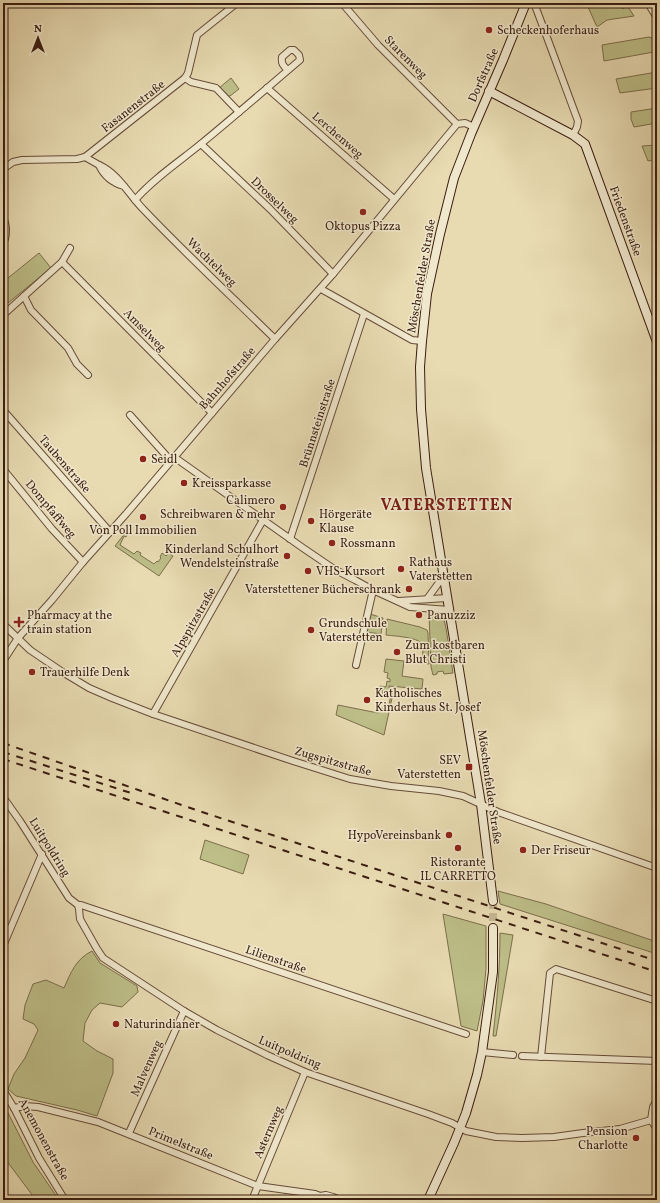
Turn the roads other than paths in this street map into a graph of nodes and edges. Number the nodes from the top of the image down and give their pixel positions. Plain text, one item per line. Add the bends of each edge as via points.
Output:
1 (237, 3) edge
2 (342, 3) edge
3 (526, 3) edge
4 (534, 3) edge
5 (648, 3) edge
6 (657, 18) edge
7 (288, 70) dead end
8 (185, 78) junction
9 (268, 88) junction
10 (489, 91) junction
11 (239, 112) junction
12 (457, 124) junction
13 (472, 130) junction
14 (573, 135) junction
15 (201, 144) junction
16 (85, 157) junction
17 (3, 169) edge
18 (394, 199) junction
19 (135, 200) junction
20 (3, 218) edge
21 (4, 228) edge
22 (3, 244) edge
23 (70, 248) dead end
24 (62, 262) junction
25 (333, 274) junction
26 (320, 289) junction
27 (24, 296) junction
28 (364, 314) junction
29 (3, 315) edge
30 (655, 329) edge
31 (275, 339) junction
32 (422, 341) junction
33 (657, 342) edge
34 (88, 375) dead end
35 (3, 410) edge
36 (212, 413) junction
37 (130, 415) dead end
38 (172, 459) junction
39 (3, 469) edge
40 (263, 520) junction
41 (110, 532) junction
42 (290, 539) junction
43 (83, 562) junction
44 (443, 577) junction
45 (373, 590) junction
46 (448, 598) junction
47 (427, 599) junction
48 (397, 601) junction
49 (450, 610) junction
50 (3, 624) edge
51 (18, 638) junction
52 (3, 661) edge
53 (356, 665) dead end
54 (154, 714) junction
55 (3, 797) edge
56 (481, 804) junction
57 (42, 854) junction
58 (657, 868) edge
59 (493, 901) tunnel mouth
60 (78, 905) junction
61 (494, 928) tunnel mouth
62 (3, 946) edge
63 (657, 1001) edge
64 (184, 1011) junction
65 (466, 1034) dead end
66 (482, 1052) junction
67 (513, 1055) dead end
68 (522, 1056) dead end
69 (541, 1056) junction
70 (657, 1061) edge
71 (306, 1072) junction
72 (3, 1090) edge
73 (657, 1100) edge
74 (14, 1108) junction
75 (651, 1120) junction
76 (460, 1127) junction
77 (657, 1129) edge
78 (129, 1133) junction
79 (258, 1186) junction
80 (65, 1200) edge
81 (252, 1200) edge
82 (340, 1200) edge
83 (428, 1200) edge

1 - 8 street via 197,35
2 - 12 street, Starenweg via 378,45
3 - 10 street, Dorfstraße
4 - 14 street via 578,121
5 - 6 street
7 - 9 street
8 - 11 street via 216,88
8 - 16 street, Fasanenstraße
9 - 11 street
9 - 18 street, Lerchenweg
10 - 13 street, Dorfstraße
10 - 14 street, Friedenstraße
11 - 15 street
12 - 13 street via 465,123
12 - 18 street, Bahnhofstraße
13 - 32 street, Möschenfelder Straße via 454,178 440,234
14 - 30 street, Friedenstraße via 585,144
15 - 19 street
15 - 25 street, Drosselweg via 270,209
16 - 17 street via 22,160 13,162
16 - 19 street, Wachtelweg via 105,168 119,180
18 - 25 street, Bahnhofstraße
19 - 31 street, Wachtelweg
20 - 21 street
21 - 22 street
23 - 24 street
24 - 27 street
24 - 36 street, Amselweg
25 - 26 street, Bahnhofstraße
26 - 28 street
26 - 31 street, Bahnhofstraße
27 - 29 street
27 - 34 street via 31,310 68,348 77,364
28 - 32 street via 412,340
28 - 42 street, Brünnsteinstraße
30 - 33 street, Friedenstraße
31 - 36 street, Bahnhofstraße
32 - 44 street, Möschenfelder Straße via 420,367 424,446
35 - 41 street, Taubenstraße
36 - 38 street, Bahnhofstraße
37 - 38 street
38 - 40 street
38 - 41 street, Bahnhofstraße
39 - 43 street, Dompfaffweg
40 - 42 street
40 - 54 street, Alpspitzstraße
41 - 43 street, Bahnhofstraße
42 - 45 street via 334,569
43 - 51 street, Bahnhofstraße
44 - 46 street, Möschenfelder Straße
44 - 47 street
45 - 48 street
45 - 53 street
46 - 47 street
46 - 49 street, Möschenfelder Straße
47 - 48 street
48 - 49 street via 410,607
49 - 56 street, Möschenfelder Straße
50 - 51 street, Zugspitzstraße
51 - 52 street, Bahnhofstraße
51 - 54 street, Zugspitzstraße via 30,650 89,688
54 - 56 street, Zugspitzstraße via 330,774 368,783 439,791 462,796
55 - 57 street, Luitpoldring
56 - 58 street, Zugspitzstraße
56 - 59 street, Möschenfelder Straße
57 - 60 street, Luitpoldring via 69,898
57 - 62 street
60 - 64 street, Luitpoldring via 80,919 103,958
60 - 65 street, Lilienstraße
61 - 66 street via 493,972
63 - 69 street via 556,969 550,973
64 - 71 street, Luitpoldring via 216,1030
64 - 78 street, Malvenweg
66 - 67 street
66 - 76 street via 472,1096
68 - 69 street
69 - 70 street
71 - 76 street, Luitpoldring
71 - 79 street, Asternweg
72 - 74 street, Anemonenstraße
73 - 75 street
74 - 78 street, Primelstraße via 38,1107 98,1122
74 - 80 street, Anemonenstraße via 39,1158
75 - 76 street, Luitpoldring via 620,1129 554,1137 496,1137 466,1131
75 - 77 street
76 - 83 street
78 - 79 street, Primelstraße
79 - 81 street, Asternweg
79 - 82 street, Primelstraße

